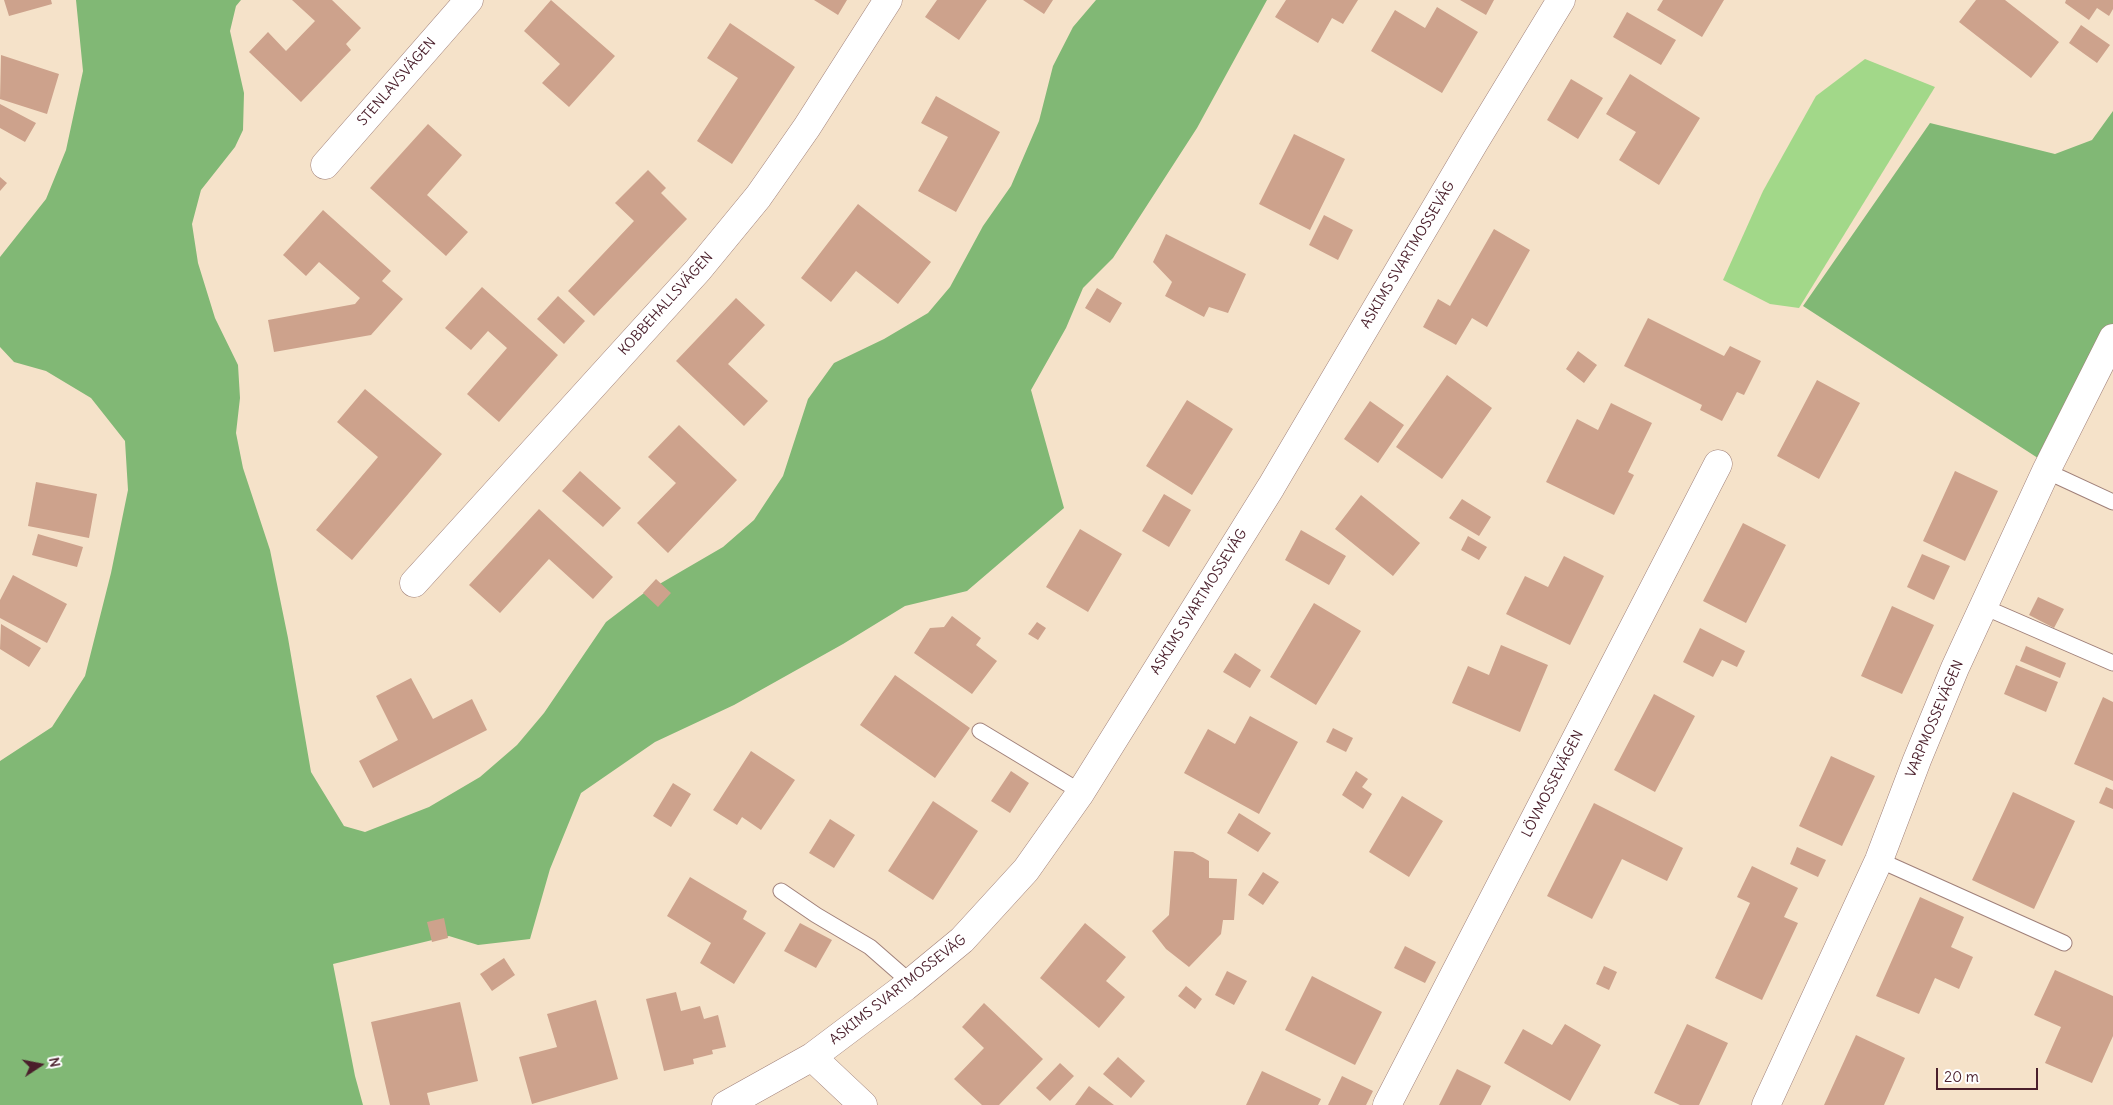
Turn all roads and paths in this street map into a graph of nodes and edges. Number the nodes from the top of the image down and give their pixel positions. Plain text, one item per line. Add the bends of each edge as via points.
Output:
1 (469, 0) edge
2 (888, 0) edge
3 (1561, 0) edge
4 (325, 165) dead end
5 (2113, 338) edge
6 (1718, 464) dead end
7 (2046, 471) junction
8 (2113, 502) edge
9 (414, 583) dead end
10 (1984, 607) junction
11 (2113, 663) edge
12 (980, 731) dead end
13 (1082, 792) junction
14 (1879, 860) junction
15 (781, 891) dead end
16 (2064, 943) dead end
17 (910, 982) junction
18 (812, 1057) junction
19 (726, 1105) edge
20 (863, 1105) edge
21 (1388, 1105) edge
22 (1766, 1105) edge

1 - 4 street, STENLAVSVÄGEN
2 - 9 street, KOBBEHALLSVÄGEN via 807,128 746,212 698,270
3 - 13 street, ASKIMS SVARTMOSSEVÄG via 1271,487
5 - 7 street, VARPMOSSEVÄGEN
6 - 21 street, LÖVMOSSEVÄGEN
7 - 8 lane
7 - 10 street, VARPMOSSEVÄGEN
10 - 11 lane
10 - 14 street, VARPMOSSEVÄGEN via 1921,751
12 - 13 lane
13 - 17 street, ASKIMS SVARTMOSSEVÄG via 1026,870 993,908 962,940
14 - 16 lane
14 - 22 street, VARPMOSSEVÄGEN
15 - 17 lane via 870,947
17 - 18 street, ASKIMS SVARTMOSSEVÄG
18 - 19 street, ASKIMS SVARTMOSSEVÄG
18 - 20 street

